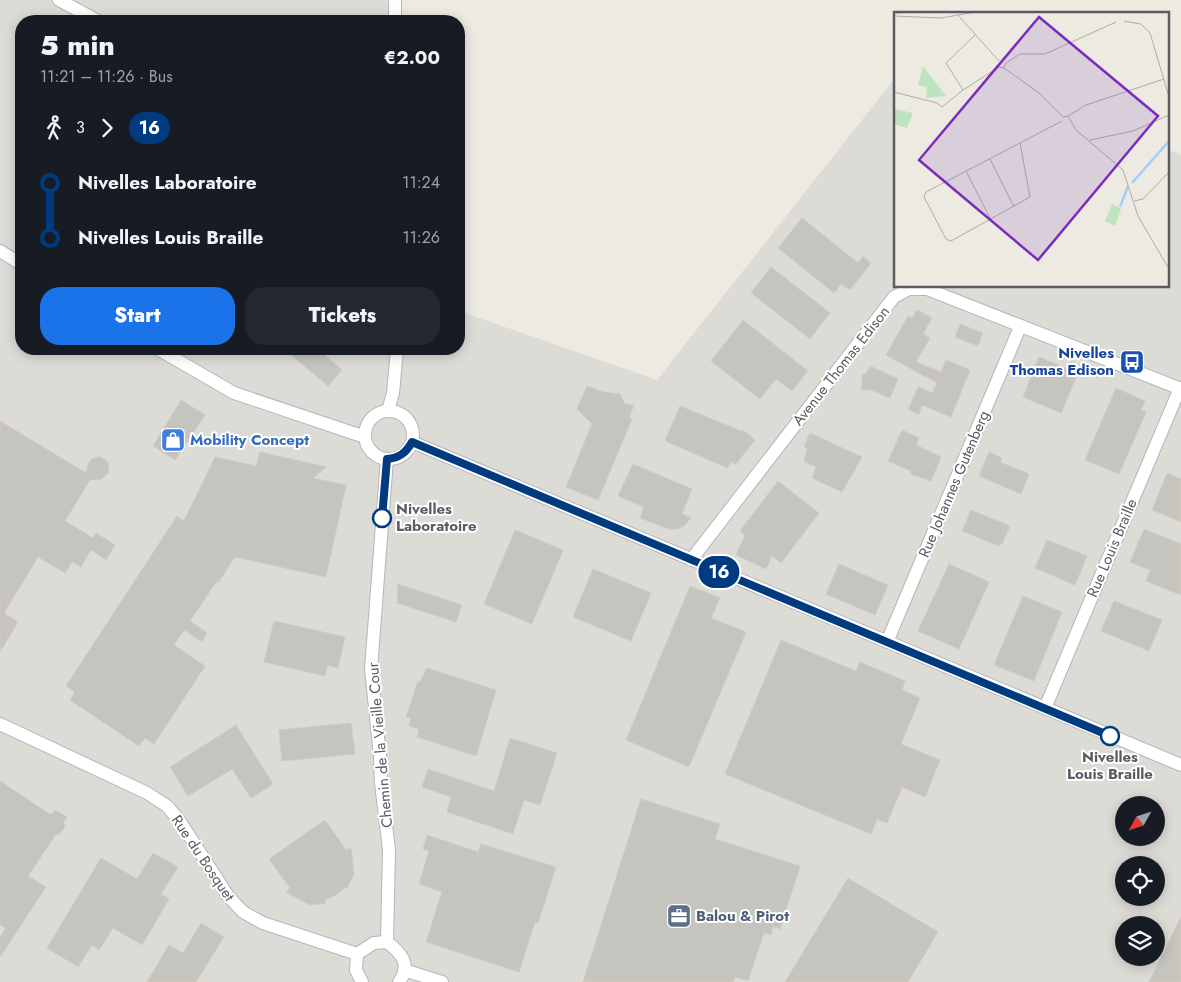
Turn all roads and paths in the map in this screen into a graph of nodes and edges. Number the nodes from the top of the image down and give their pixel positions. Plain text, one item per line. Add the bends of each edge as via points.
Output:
1 (59, 0) edge
2 (395, 0) edge
3 (87, 15) edge
4 (395, 15) edge
5 (0, 251) edge
6 (15, 260) edge
7 (1020, 327) junction
8 (169, 355) edge
9 (396, 355) edge
10 (1180, 388) edge
11 (388, 411) junction
12 (365, 437) junction
13 (412, 442) junction
14 (387, 459) junction
15 (691, 560) junction
16 (887, 642) junction
17 (1044, 708) junction
18 (0, 724) edge
19 (1181, 765) edge
20 (387, 942) junction
21 (358, 954) junction
22 (402, 976) edge
23 (362, 982) edge
24 (442, 982) edge

1 - 3 street
2 - 4 street
5 - 6 street
7 - 10 street, Avenue Thomas Edison
7 - 15 street, Avenue Thomas Edison via 926,289 909,289 894,297
7 - 16 street, Rue Johannes Gutenberg
8 - 12 street via 234,392
9 - 11 street
10 - 17 street, Rue Louis Braille
11 - 12 street via 373,417
11 - 13 street via 403,415 409,421
12 - 14 street via 372,452
13 - 14 street via 403,454
13 - 15 street
14 - 20 street, Chemin de la Vieille Cour via 371,669 389,850
15 - 16 street
16 - 17 street
17 - 19 street
18 - 21 street, Rue du Bosquet via 147,793 167,806 228,896 243,912 263,923
20 - 21 street via 374,944
20 - 22 street via 399,950 403,958
21 - 23 street via 356,970
22 - 24 street

